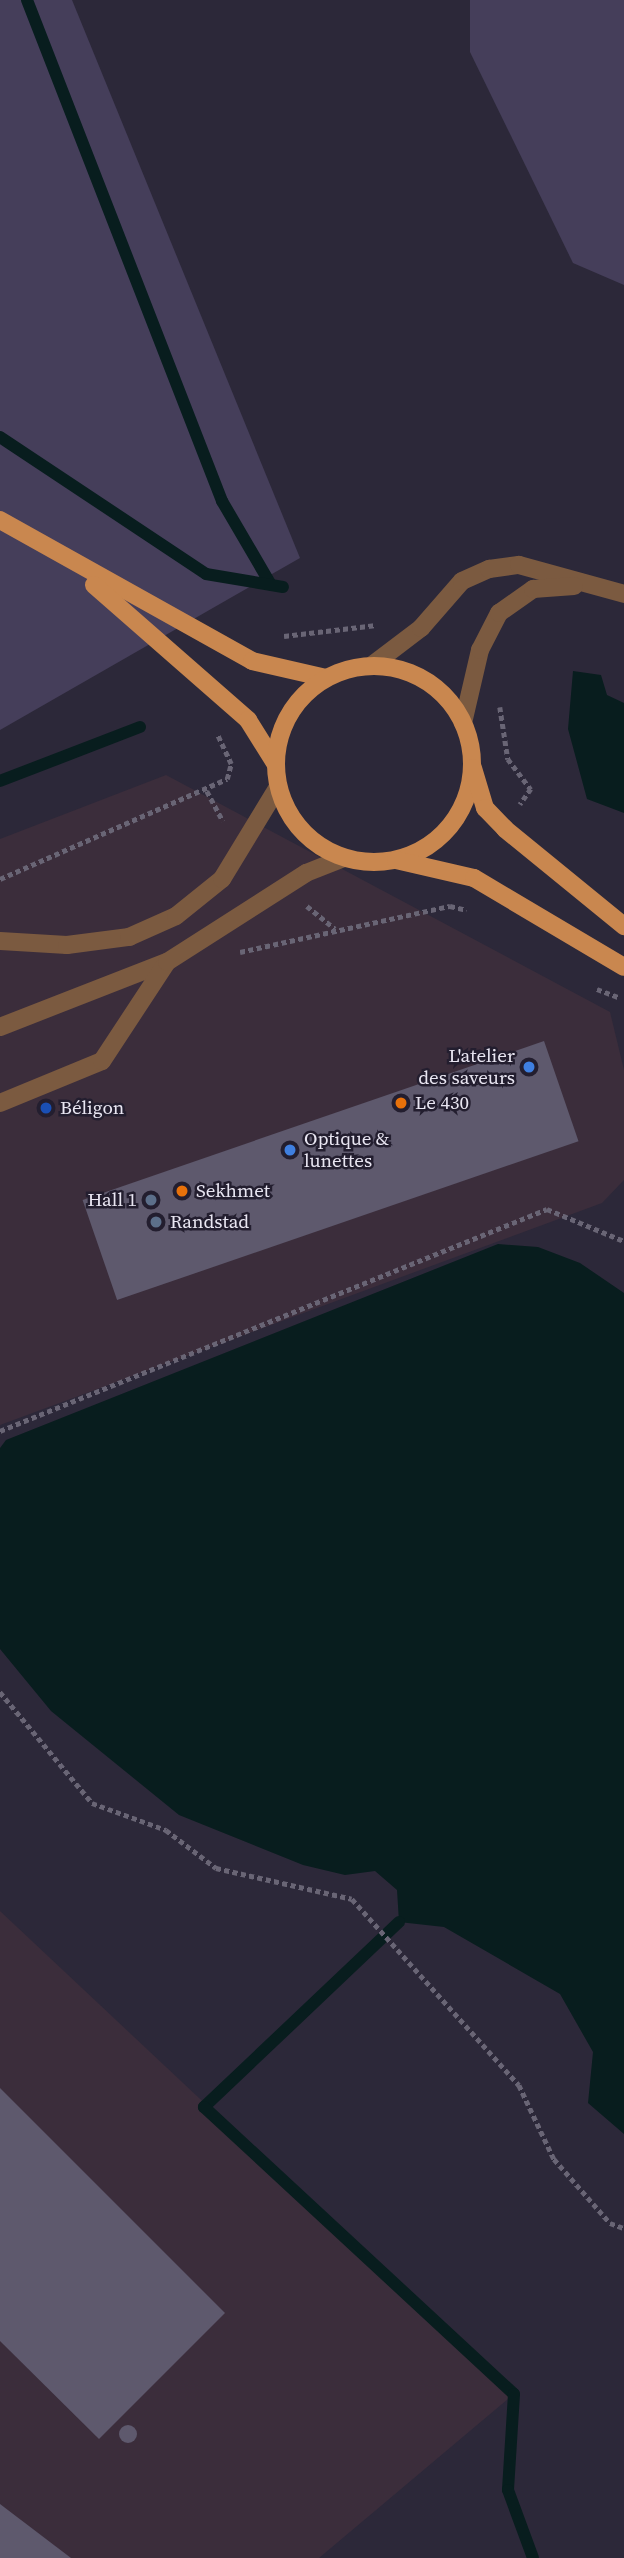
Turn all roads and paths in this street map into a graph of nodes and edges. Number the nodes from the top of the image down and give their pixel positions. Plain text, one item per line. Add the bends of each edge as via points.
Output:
1 (0, 520) edge
2 (67, 562) junction
3 (584, 585) junction
4 (624, 594) edge
5 (386, 624) dead end
6 (252, 661) junction
7 (371, 666) junction
8 (326, 678) junction
9 (500, 697) dead end
10 (227, 701) junction
11 (463, 723) junction
12 (275, 763) junction
13 (472, 763) junction
14 (278, 787) junction
15 (505, 829) junction
16 (344, 858) junction
17 (396, 860) junction
18 (0, 878) edge
19 (474, 878) junction
20 (450, 906) junction
21 (479, 913) dead end
22 (624, 926) edge
23 (335, 929) dead end
24 (0, 940) edge
25 (167, 962) junction
26 (624, 967) edge
27 (591, 985) dead end
28 (624, 997) edge
29 (0, 1027) edge
30 (0, 1103) edge
31 (624, 1241) edge
32 (0, 1431) edge
33 (0, 1692) edge
34 (624, 2228) edge

1 - 2 main road
2 - 6 main road
2 - 10 main road
3 - 4 street
3 - 7 street via 519,565 489,569 462,581 421,628
3 - 11 street via 533,589 499,613 480,650
5 - 6 path via 269,637
6 - 8 main road
7 - 8 main road
7 - 11 main road via 425,680
8 - 12 main road via 289,714
9 - 15 path via 508,759 531,789
10 - 12 main road via 248,720
10 - 18 path via 212,726 231,764 227,779
11 - 13 main road
12 - 14 main road
13 - 15 main road via 485,808
13 - 17 main road via 467,796 450,824 426,846
14 - 16 main road via 291,818 314,842
14 - 24 street via 222,879 176,916 129,937 66,945
15 - 22 main road
16 - 17 main road
16 - 25 street via 306,873
17 - 19 main road
19 - 20 path
19 - 26 main road
20 - 21 path
20 - 23 path
25 - 29 street
25 - 30 street via 102,1061
27 - 28 path via 614,1000
31 - 32 path via 547,1209
33 - 34 path via 92,1804 166,1830 216,1868 352,1899 519,2085 554,2159 610,2223

